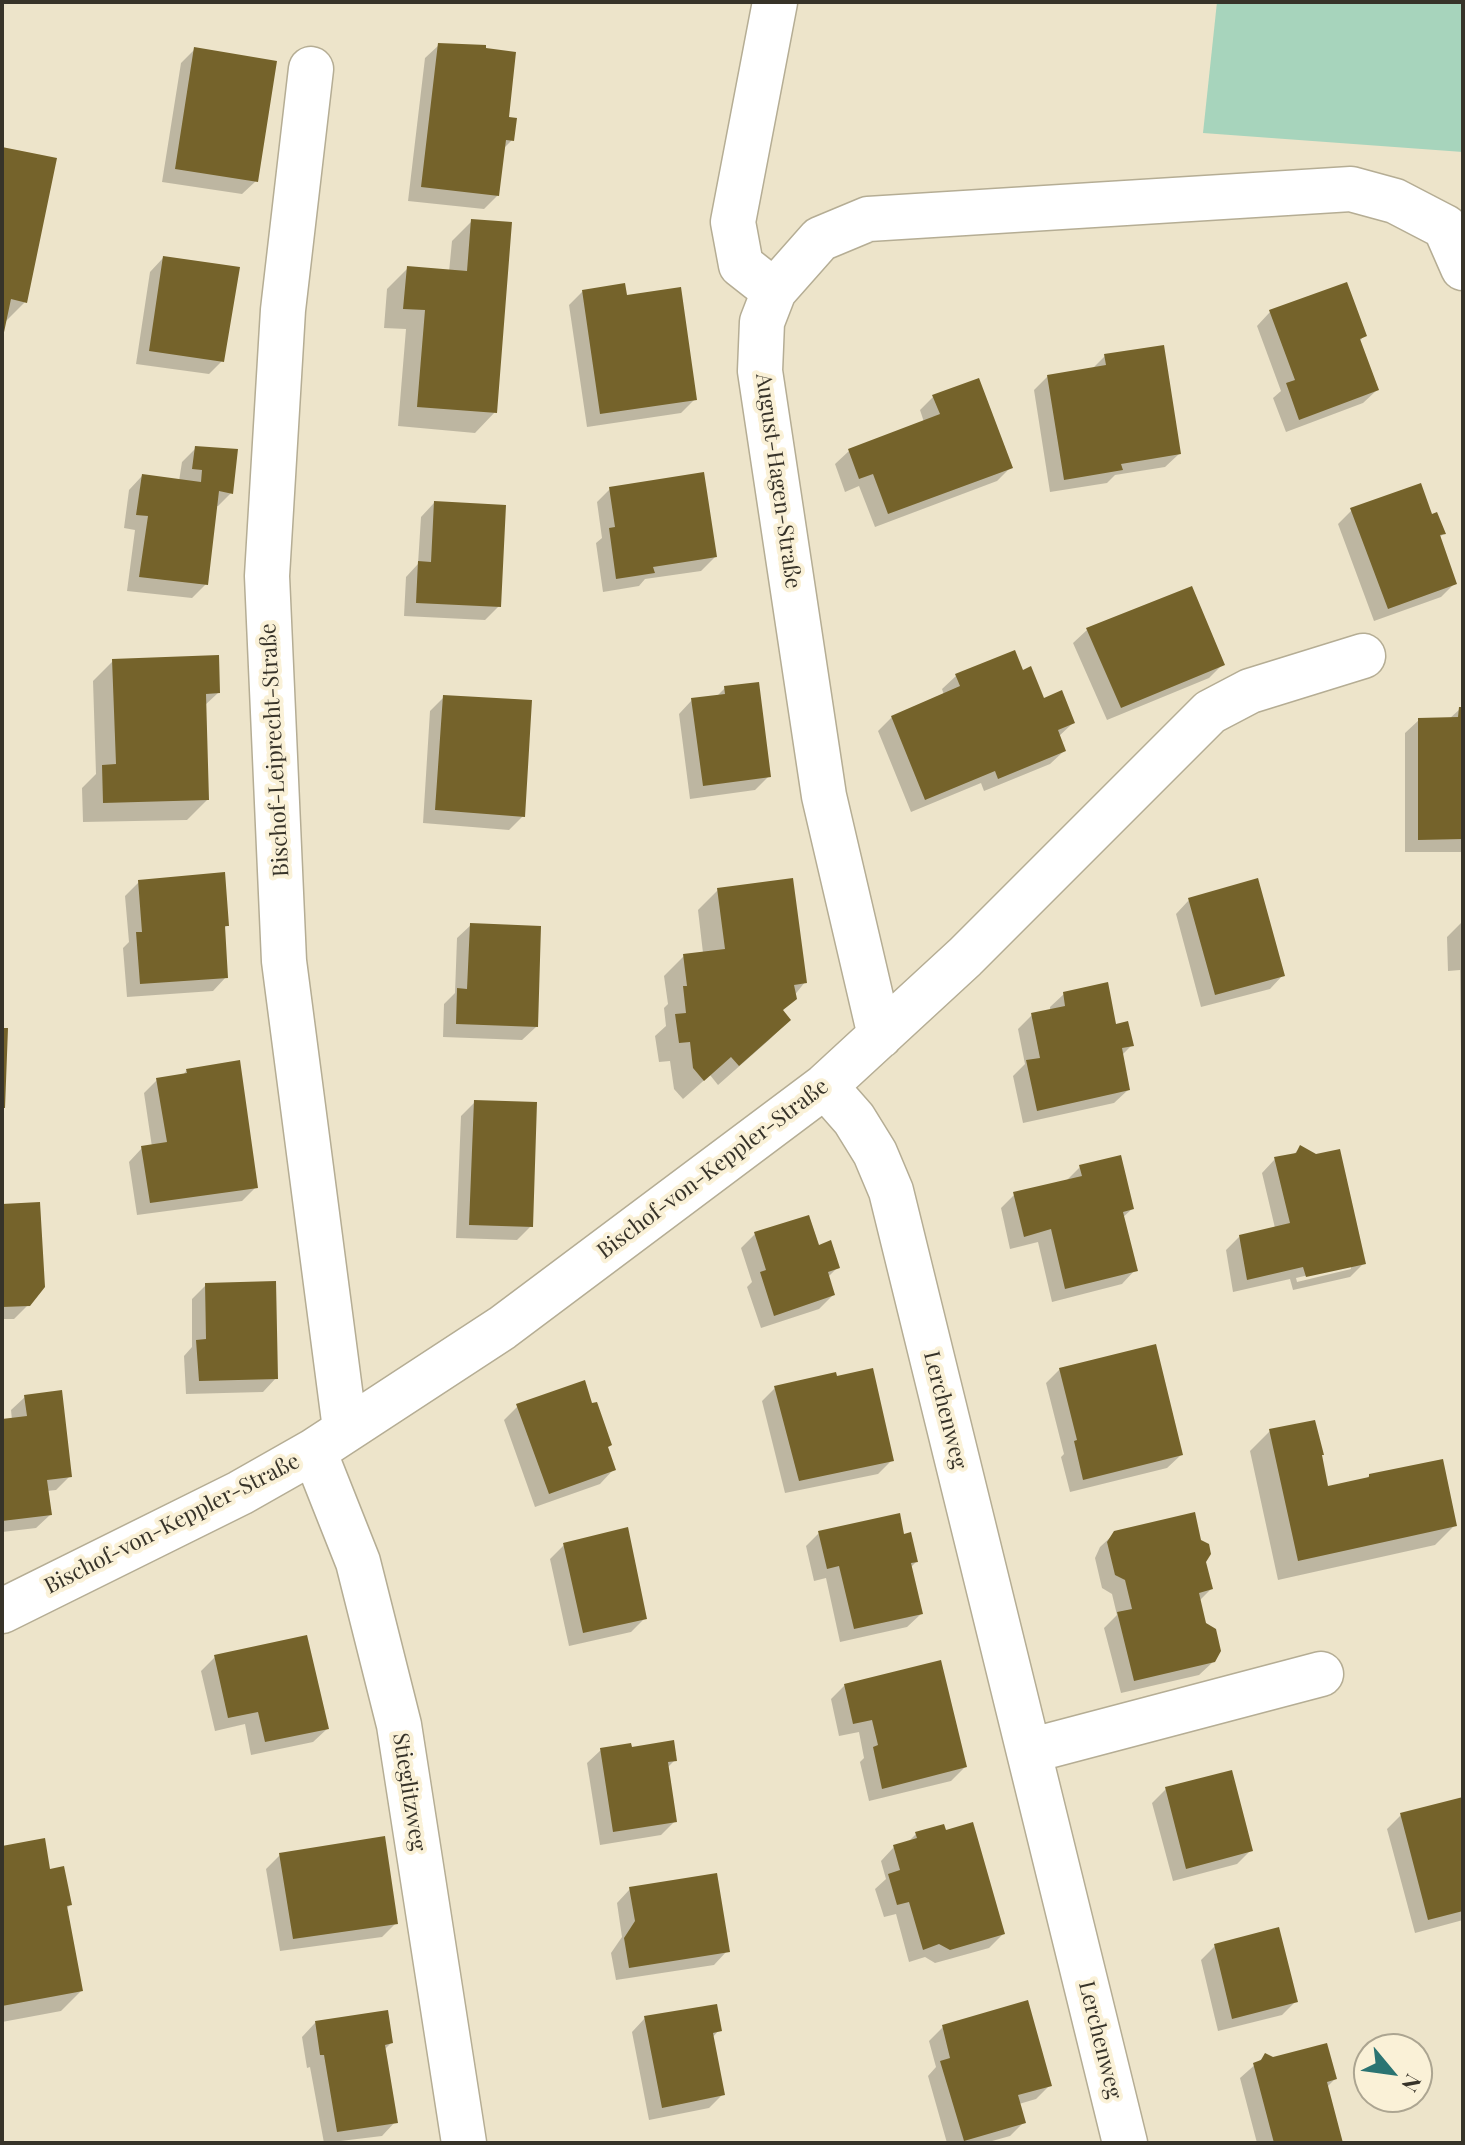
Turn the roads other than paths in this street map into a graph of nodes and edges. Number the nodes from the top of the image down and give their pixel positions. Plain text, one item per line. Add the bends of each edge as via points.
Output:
1 (775, 2) edge
2 (311, 69) dead end
3 (1454, 225) edge
4 (1463, 268) edge
5 (774, 291) junction
6 (1363, 656) dead end
7 (880, 1036) junction
8 (825, 1086) junction
9 (330, 1440) junction
10 (2, 1611) edge
11 (1321, 1674) dead end
12 (1029, 1751) junction
13 (464, 2143) edge
14 (1125, 2143) edge

1 - 5 street via 733,222 741,265
2 - 9 street, Bischof-Leiprecht-Straße via 283,310 267,576 284,961
3 - 4 street
3 - 5 street, August-Hagen-Straße via 1351,189 868,219 820,239
5 - 7 street, August-Hagen-Straße via 762,322 760,371 824,796
6 - 7 street, Bischof-von-Keppler-Straße via 1250,691 1210,712
7 - 8 street, Bischof-von-Keppler-Straße
8 - 9 street, Bischof-von-Keppler-Straße via 502,1328
8 - 12 street, Lerchenweg via 854,1119 891,1191
9 - 10 street, Bischof-von-Keppler-Straße via 240,1493
9 - 13 street, Stieglitzweg via 399,1725
11 - 12 street
12 - 14 street, Lerchenweg

